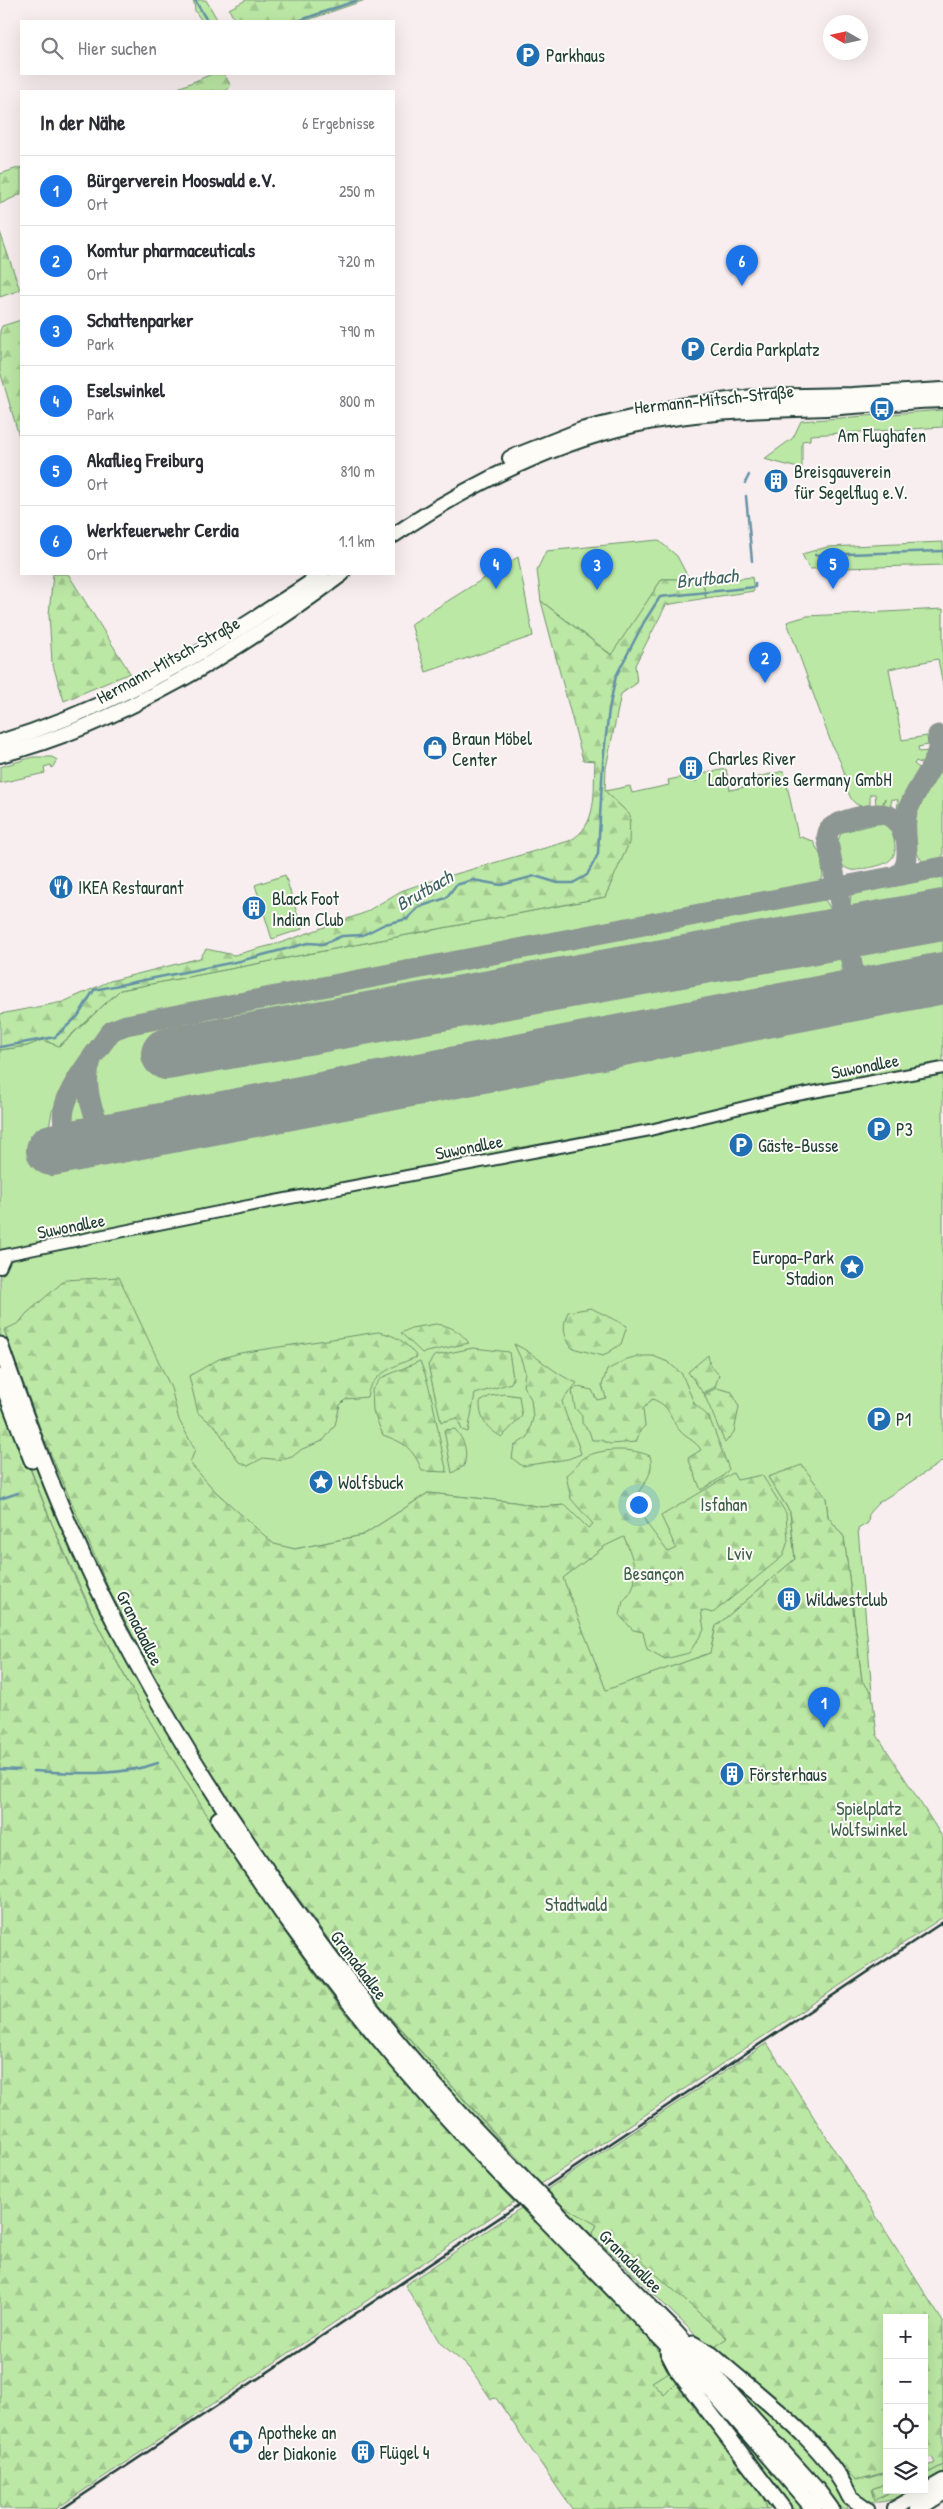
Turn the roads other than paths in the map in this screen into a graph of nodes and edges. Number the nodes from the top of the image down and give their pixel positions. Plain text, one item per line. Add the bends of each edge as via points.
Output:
1 (943, 390) edge
2 (943, 400) edge
3 (395, 523) edge
4 (395, 535) edge
5 (321, 575) edge
6 (340, 575) edge
7 (240, 635) junction
8 (62, 728) junction
9 (0, 742) edge
10 (0, 755) edge
11 (943, 1068) edge
12 (2, 1255) edge
13 (0, 1268) edge
14 (0, 1345) edge
15 (0, 1377) edge
16 (510, 2175) junction
17 (547, 2213) junction
18 (675, 2332) junction
19 (660, 2337) junction
20 (943, 2481) edge
21 (943, 2493) edge
22 (812, 2499) edge
23 (851, 2503) edge
24 (783, 2509) edge
25 (831, 2509) edge
26 (867, 2509) edge
27 (894, 2509) edge
28 (918, 2509) edge

1 - 3 main road, Hermann-Mitsch-Straße via 712,401 613,420 545,443 500,463 452,487
2 - 4 main road, Hermann-Mitsch-Straße via 747,411 632,426 583,440 512,468 462,493
5 - 7 main road, Hermann-Mitsch-Straße
6 - 7 main road, Hermann-Mitsch-Straße
7 - 8 main road, Hermann-Mitsch-Straße
8 - 9 main road, Hermann-Mitsch-Straße
8 - 10 main road, Hermann-Mitsch-Straße
11 - 12 street, Suwonallee via 786,1098 650,1130
12 - 13 street
14 - 16 highway, Granadaallee via 34,1440 86,1562 133,1656 191,1757 271,1877 366,2005
15 - 16 highway, Granadaallee via 46,1494 98,1609 153,1714 183,1763 261,1884 344,1998 426,2096
16 - 17 highway, Granadaallee, bridge
17 - 18 highway, Granadaallee
17 - 19 highway, Granadaallee
18 - 22 highway, Granadaallee
18 - 23 highway via 712,2355 814,2445 832,2464
19 - 22 highway, Granadaallee
19 - 24 highway via 678,2372
20 - 27 main road
21 - 28 main road
22 - 25 highway, Granadaallee
23 - 26 main road

